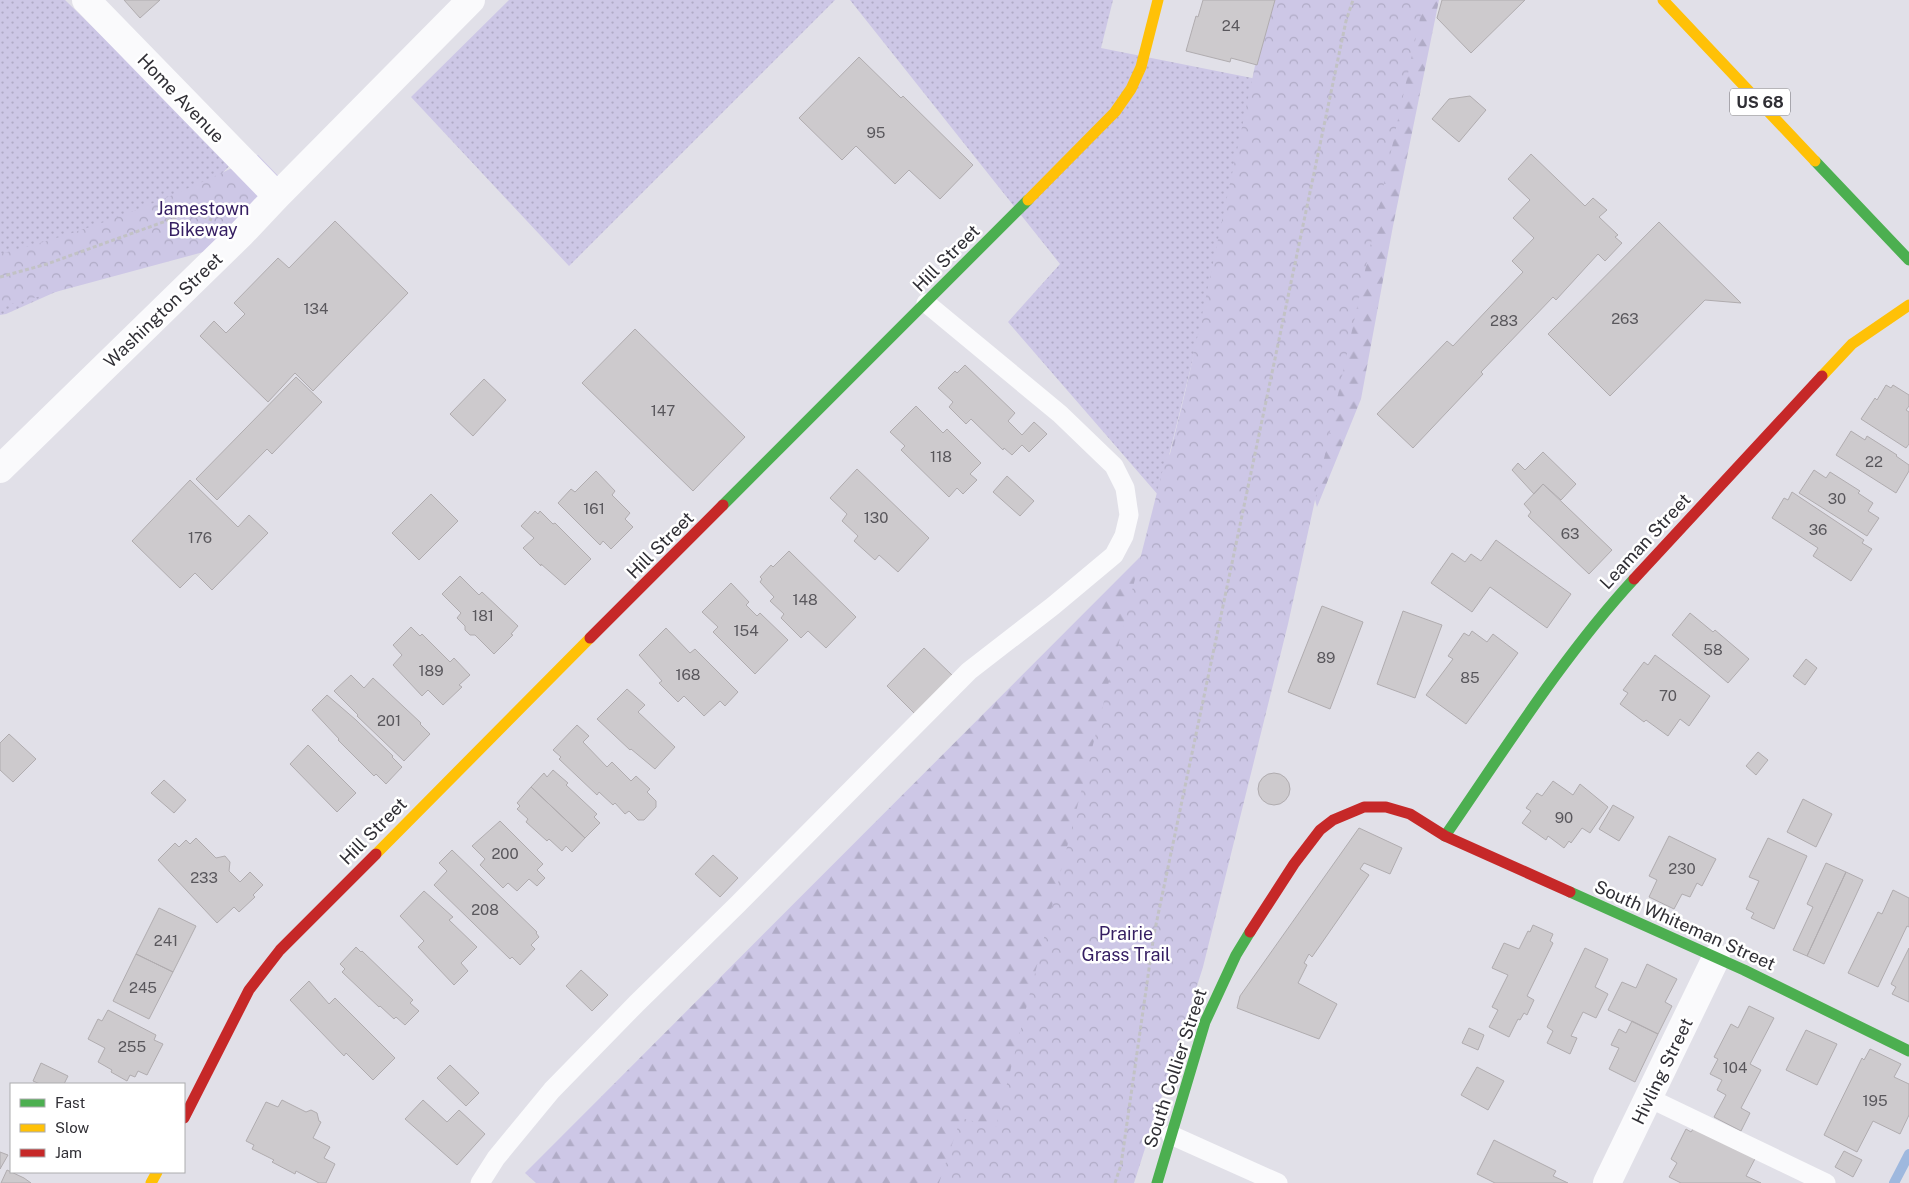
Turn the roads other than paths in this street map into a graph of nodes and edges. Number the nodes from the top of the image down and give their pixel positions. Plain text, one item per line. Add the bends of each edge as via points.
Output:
1 (86, 0) edge
2 (471, 0) edge
3 (1158, 0) edge
4 (1663, 0) edge
5 (277, 196) junction
6 (1909, 260) edge
7 (926, 303) junction
8 (1909, 305) edge
9 (0, 469) edge
10 (1445, 836) junction
11 (1716, 958) junction
12 (1909, 1051) edge
13 (1649, 1098) junction
14 (185, 1116) edge
15 (1171, 1136) junction
16 (480, 1183) edge
17 (1157, 1183) edge
18 (1278, 1183) edge
19 (1607, 1183) edge
20 (1826, 1183) edge

1 - 5 street, Home Avenue
2 - 5 street, Washington Street
3 - 7 street, Hill Street via 1141,67 1115,112
4 - 6 street, US 68
5 - 9 street, Washington Street
7 - 14 street, Hill Street via 280,950 249,990
7 - 16 lane via 1060,414 1114,466 1126,488 1129,515 1124,536 1114,555 969,671 637,1003 552,1090 496,1158
8 - 10 street, Leaman Street via 1852,344 1611,604 1569,658
10 - 11 street, South Whiteman Street
10 - 15 street, South Collier Street via 1410,814 1386,807 1364,807 1333,820 1320,830 1266,906 1217,993 1205,1022
11 - 12 street, South Whiteman Street
11 - 13 street, Hivling Street
13 - 19 street, Hivling Street
13 - 20 lane
15 - 17 street, South Collier Street
15 - 18 lane

